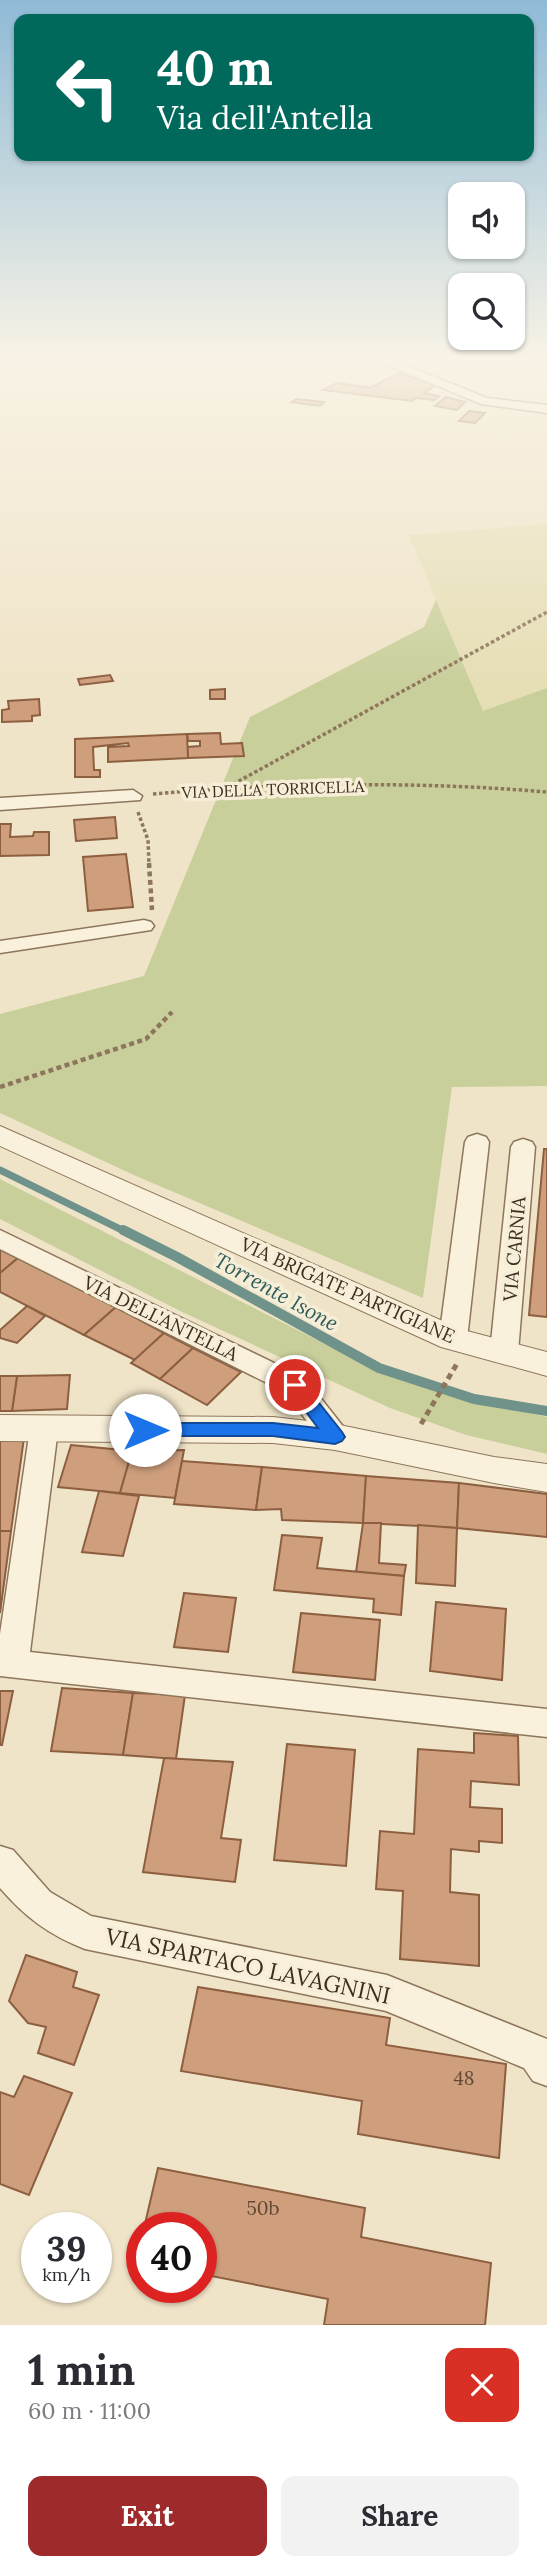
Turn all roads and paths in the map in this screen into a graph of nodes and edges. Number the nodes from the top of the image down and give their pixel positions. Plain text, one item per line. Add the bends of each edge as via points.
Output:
1 (547, 612) edge
2 (226, 788) junction
3 (547, 792) edge
4 (133, 796) junction
5 (3, 802) edge
6 (144, 926) joint
7 (0, 947) edge
8 (172, 1012) dead end
9 (0, 1087) edge
10 (0, 1135) edge
11 (477, 1142) dead end
12 (523, 1147) dead end
13 (0, 1238) edge
14 (456, 1351) junction
15 (504, 1352) junction
16 (547, 1364) edge
17 (421, 1424) dead end
18 (0, 1428) edge
19 (44, 1429) junction
20 (335, 1437) junction
21 (547, 1478) edge
22 (6, 1663) edge
23 (547, 1723) edge
24 (0, 1861) edge
25 (547, 2067) edge

1 - 2 path
2 - 3 path, VIA DELLA TORRICELLA via 475,786
2 - 4 path, VIA DELLA TORRICELLA
4 - 5 street
4 - 6 path via 148,840 153,918
6 - 7 street
8 - 9 path via 146,1039
10 - 14 street, VIA BRIGATE PARTIGIANE
11 - 14 street
12 - 15 street, VIA CARNIA
13 - 20 street, VIA DELL'ANTELLA via 295,1385
14 - 15 street, VIA BRIGATE PARTIGIANE
14 - 17 path
15 - 16 street, VIA BRIGATE PARTIGIANE
18 - 19 street
19 - 20 street via 273,1430
19 - 22 street
20 - 21 street
22 - 23 street
24 - 25 street, VIA SPARTACO LAVAGNINI via 37,1904 85,1931 387,1993 538,2054

